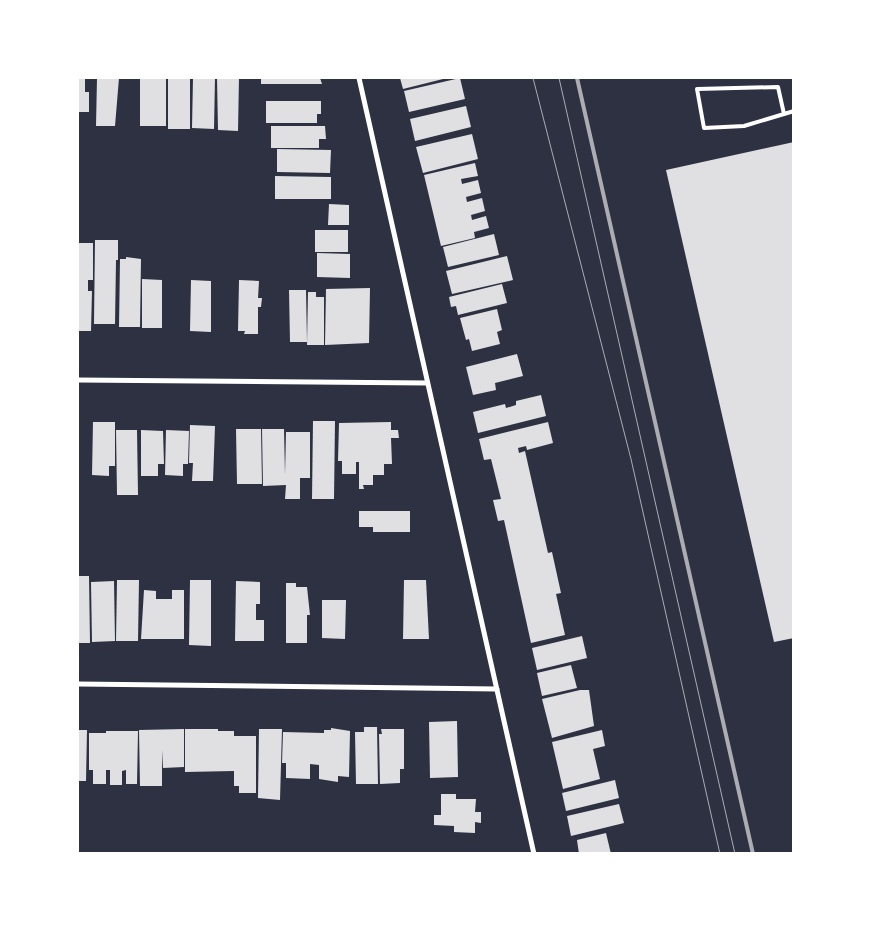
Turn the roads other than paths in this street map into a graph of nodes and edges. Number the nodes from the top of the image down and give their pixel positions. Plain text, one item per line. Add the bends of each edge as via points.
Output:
1 (359, 78) edge
2 (794, 111) edge
3 (784, 114) junction
4 (78, 380) edge
5 (427, 383) junction
6 (78, 684) edge
7 (497, 689) junction
8 (534, 854) edge

1 - 5 street
2 - 3 lane
3 - 3 lane via 744,126 704,128 697,89 778,87
4 - 5 street
5 - 7 street
6 - 7 street
7 - 8 street

